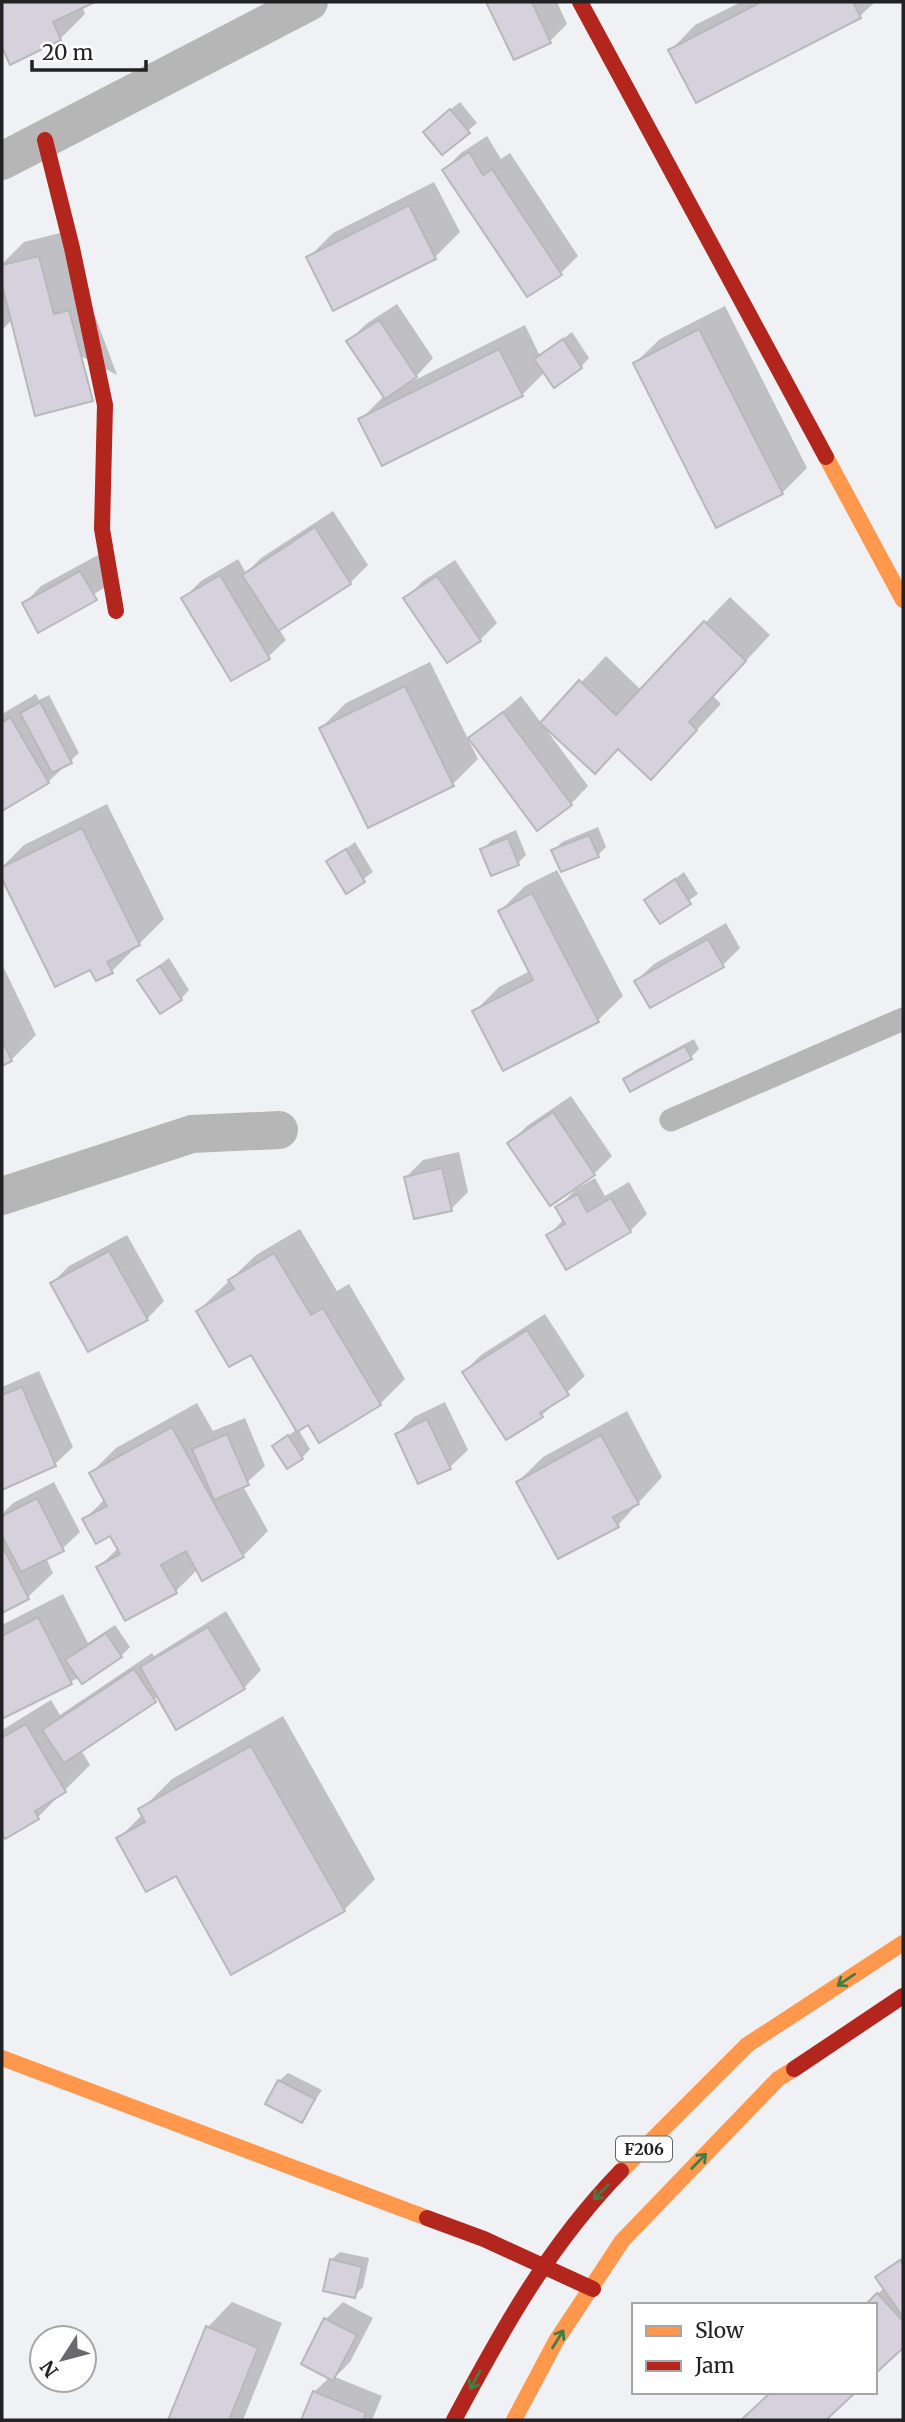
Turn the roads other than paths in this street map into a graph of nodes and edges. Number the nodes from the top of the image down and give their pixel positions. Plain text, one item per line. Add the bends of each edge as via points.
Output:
1 (309, 2) edge
2 (580, 2) edge
3 (45, 140) junction
4 (2, 161) edge
5 (903, 600) edge
6 (116, 611) dead end
7 (903, 1019) edge
8 (671, 1120) dead end
9 (279, 1130) dead end
10 (2, 1196) edge
11 (903, 1943) edge
12 (903, 1996) edge
13 (2, 2058) edge
14 (540, 2267) junction
15 (593, 2289) junction
16 (454, 2420) edge
17 (514, 2420) edge

1 - 3 street
2 - 5 street
3 - 4 street
3 - 6 street via 104,405 102,529
7 - 8 lane
9 - 10 street via 192,1134
11 -> 14 street, F206 via 747,2045 583,2210
15 -> 12 street, F206 via 622,2241 778,2079
13 - 14 street via 484,2239
14 - 15 street
14 -> 16 street, F206
17 -> 15 street, F206 via 556,2341

